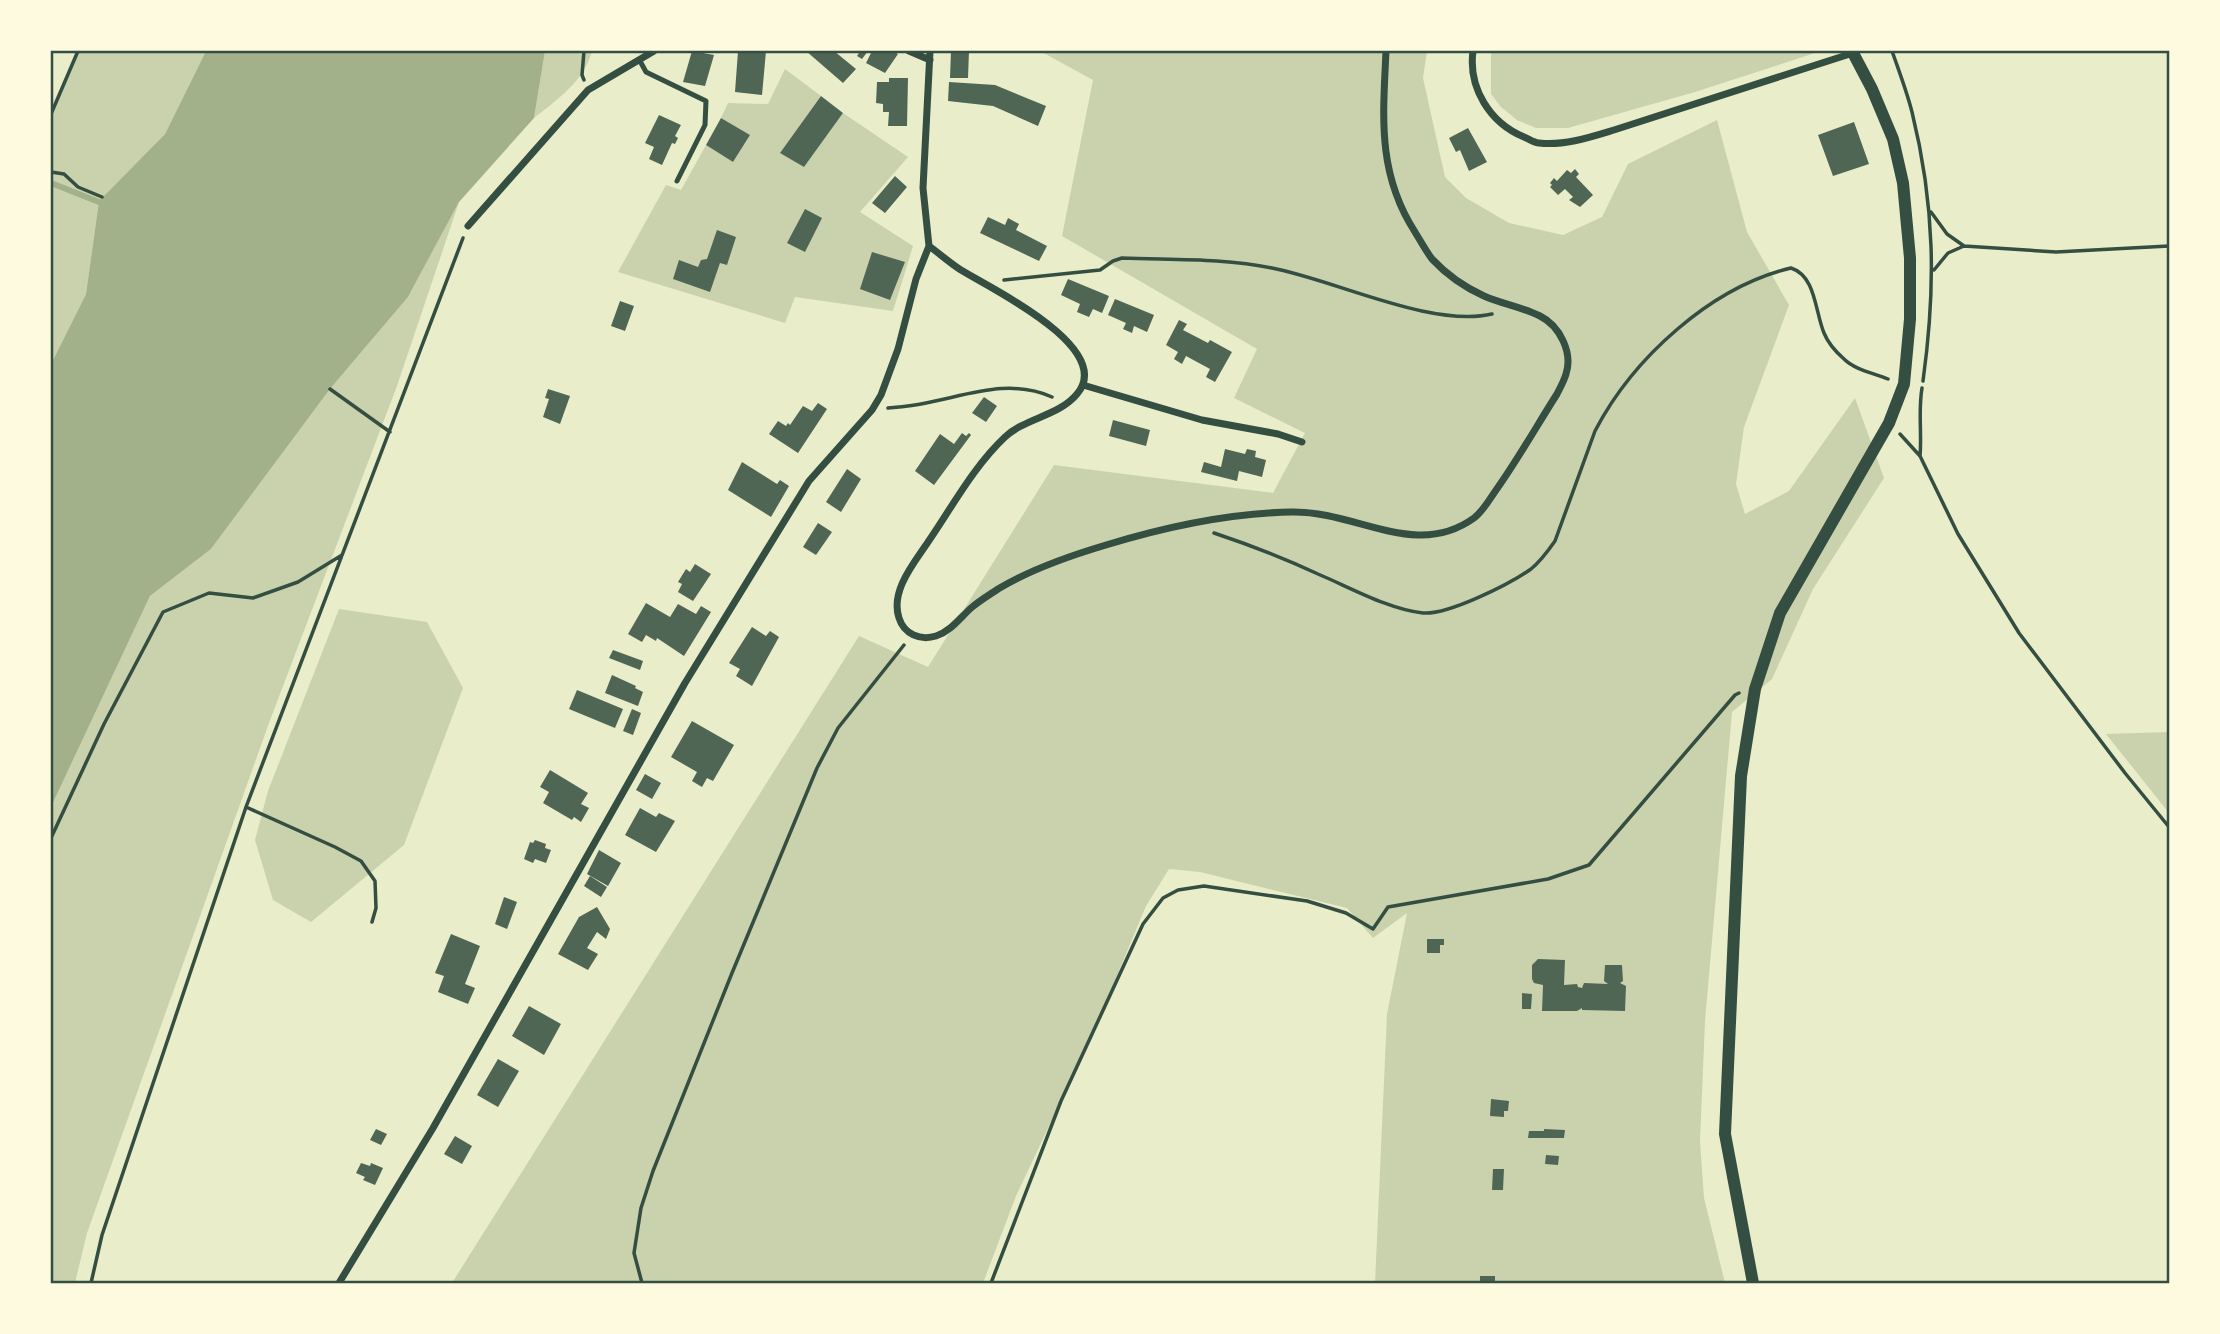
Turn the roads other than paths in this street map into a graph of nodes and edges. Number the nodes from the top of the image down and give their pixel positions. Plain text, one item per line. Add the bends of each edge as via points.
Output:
1 (654, 51) edge
2 (909, 51) edge
3 (930, 51) edge
4 (1386, 51) edge
5 (1473, 51) edge
6 (1852, 52) edge
7 (930, 60) junction
8 (640, 61) junction
9 (677, 181) dead end
10 (468, 226) road end
11 (929, 246) junction
12 (1083, 385) junction
13 (1302, 442) dead end
14 (339, 1283) edge
15 (1753, 1283) edge

1 - 8 street
2 - 7 street
3 - 7 street
4 - 12 street via 1385,157 1406,218 1432,258 1458,282 1542,317 1554,327 1567,352 1567,372 1557,394 1478,516 1448,533 1428,537 1295,512 1189,525 1107,545 1033,571 990,594 937,636 912,635 898,616 898,597 906,574 1006,435 1064,405
5 - 6 street via 1475,85 1487,109 1508,130 1538,143 1577,141
6 - 15 street via 1893,139 1903,183 1910,319 1903,384 1889,422 1780,613 1755,689 1741,776 1725,1134
7 - 11 street via 923,188
8 - 9 lane via 646,72 706,101 705,125
8 - 10 street via 587,90
11 - 12 street via 1068,341 1079,355
11 - 14 street via 888,380 872,410 809,481 685,683 433,1128
12 - 13 street via 1202,420

